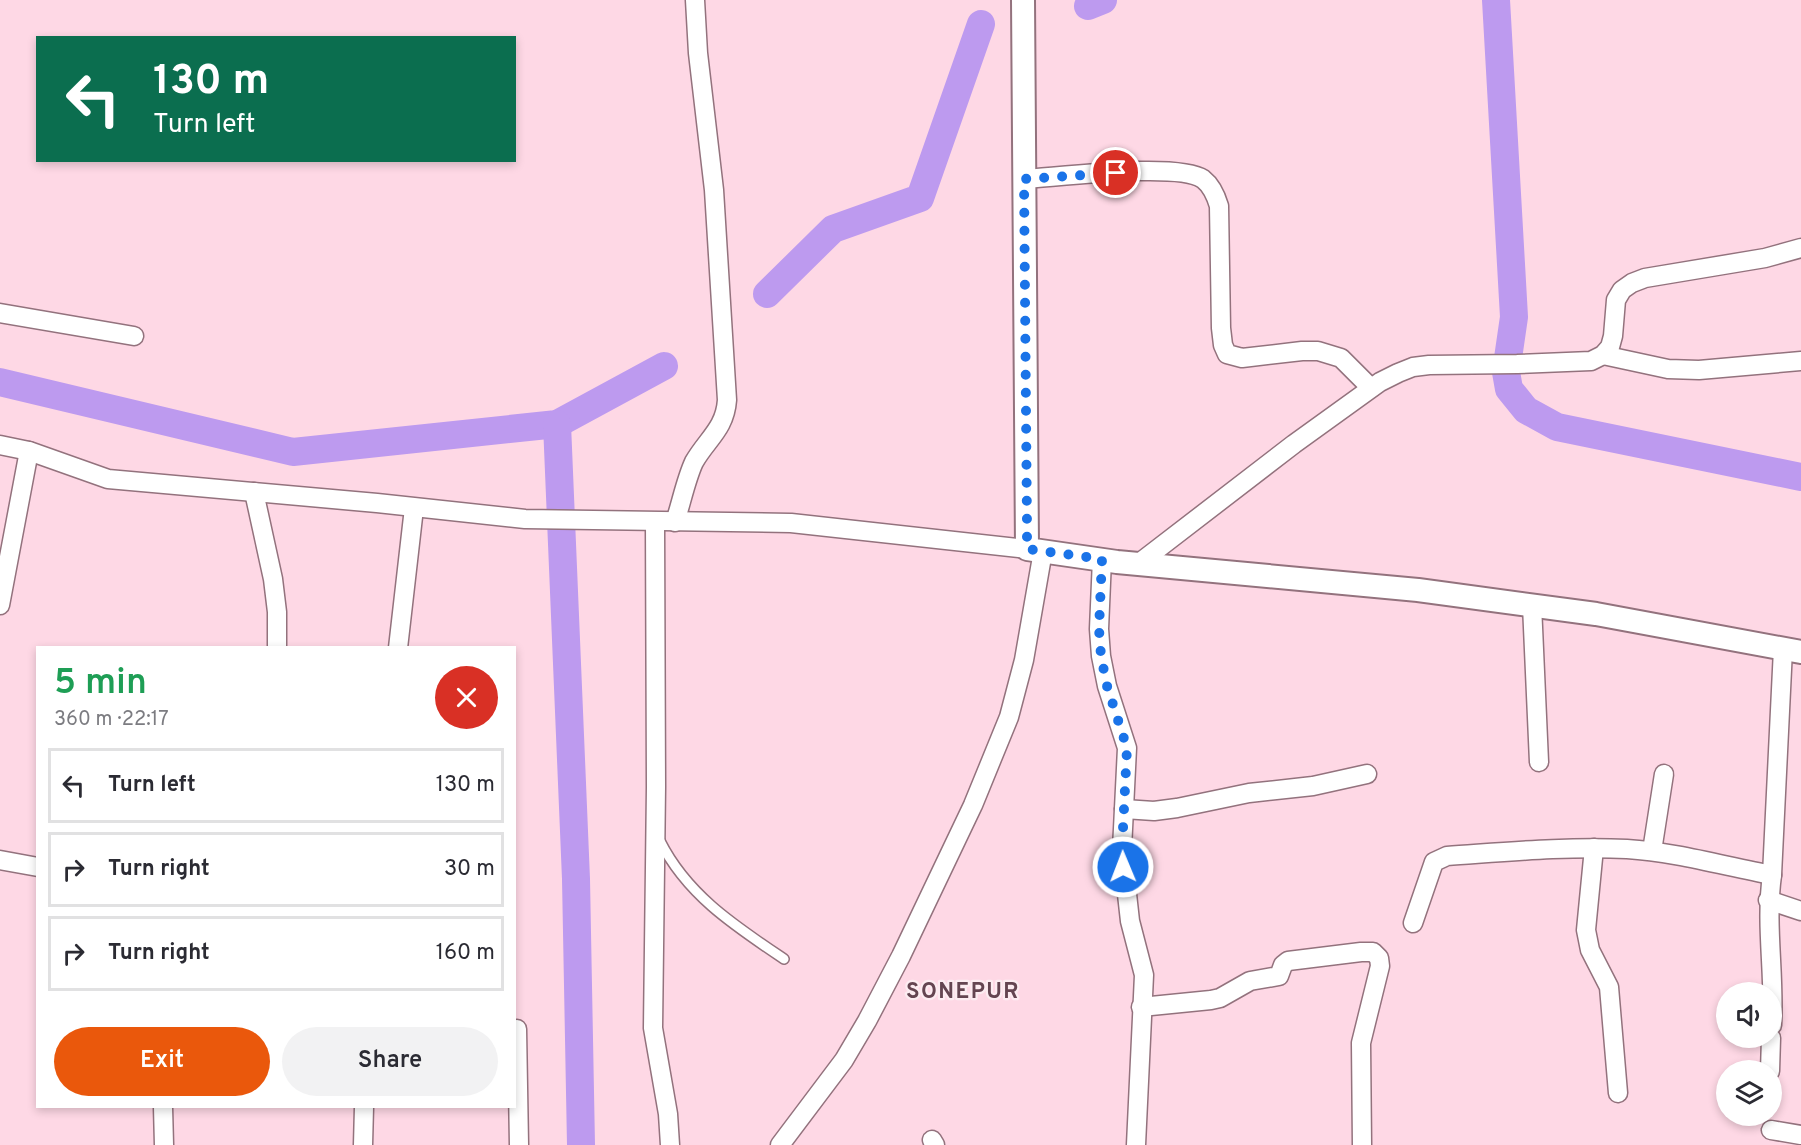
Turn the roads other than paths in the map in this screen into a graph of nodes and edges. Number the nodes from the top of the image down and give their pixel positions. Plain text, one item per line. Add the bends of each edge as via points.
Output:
1 (695, 0) edge
2 (1023, 0) edge
3 (1024, 179) junction
4 (1801, 248) edge
5 (0, 313) edge
6 (134, 336) dead end
7 (1603, 355) junction
8 (1801, 361) edge
9 (1371, 388) junction
10 (0, 445) edge
11 (29, 451) junction
12 (254, 492) junction
13 (414, 508) junction
14 (655, 522) junction
15 (675, 522) junction
16 (1035, 550) junction
17 (1102, 559) junction
18 (1138, 564) junction
19 (0, 605) edge
20 (1532, 605) junction
21 (277, 646) edge
22 (398, 646) edge
23 (1792, 651) edge
24 (1539, 762) dead end
25 (1367, 774) dead end
26 (1664, 774) dead end
27 (1124, 809) junction
28 (654, 830) junction
29 (1594, 848) junction
30 (1652, 852) junction
31 (0, 860) edge
32 (36, 867) edge
33 (1772, 875) junction
34 (1768, 900) junction
35 (1801, 911) edge
36 (1413, 923) dead end
37 (784, 959) dead end
38 (1773, 982) edge
39 (1141, 1007) junction
40 (517, 1029) dead end
41 (1618, 1093) dead end
42 (163, 1108) edge
43 (364, 1108) edge
44 (1771, 1130) edge
45 (1801, 1135) edge
46 (164, 1145) edge
47 (363, 1145) edge
48 (519, 1145) edge
49 (670, 1145) edge
50 (780, 1145) edge
51 (1136, 1145) edge
52 (1362, 1145) edge

1 - 15 street via 714,190 728,400 721,425 694,463
2 - 3 street
3 - 9 street via 1162,170 1201,178 1215,193 1219,206 1221,328 1227,354 1242,358 1318,351 1341,358
3 - 16 street
4 - 7 street via 1632,283 1616,300 1610,347
5 - 6 street
7 - 8 street via 1668,369 1699,370
7 - 9 street via 1591,361 1429,365 1413,368
9 - 18 street
10 - 11 street
11 - 12 street via 108,479
11 - 19 street
12 - 13 street
12 - 21 street via 273,579
13 - 14 street via 525,519
13 - 22 street
14 - 15 street
14 - 28 street
15 - 16 street via 791,523
16 - 17 street
16 - 50 street via 1024,660 1009,717 973,805 867,1021 844,1060
17 - 18 street
17 - 27 street via 1101,656 1127,748
18 - 20 street via 1418,590
20 - 23 street
20 - 24 street
23 - 33 street
25 - 27 street via 1177,808
26 - 30 street
27 - 39 street via 1125,885 1144,975
28 - 37 lane via 691,888
28 - 49 street via 653,1028
29 - 30 street
29 - 36 street via 1441,857 1431,867
29 - 41 street via 1586,930 1590,950 1609,987
30 - 33 street
31 - 32 street
33 - 34 street
34 - 35 street
34 - 38 street
39 - 51 street
39 - 52 street via 1220,998 1251,981 1279,976 1288,962 1373,952 1380,966 1361,1043
40 - 48 street
42 - 46 street
43 - 47 street
44 - 45 street

